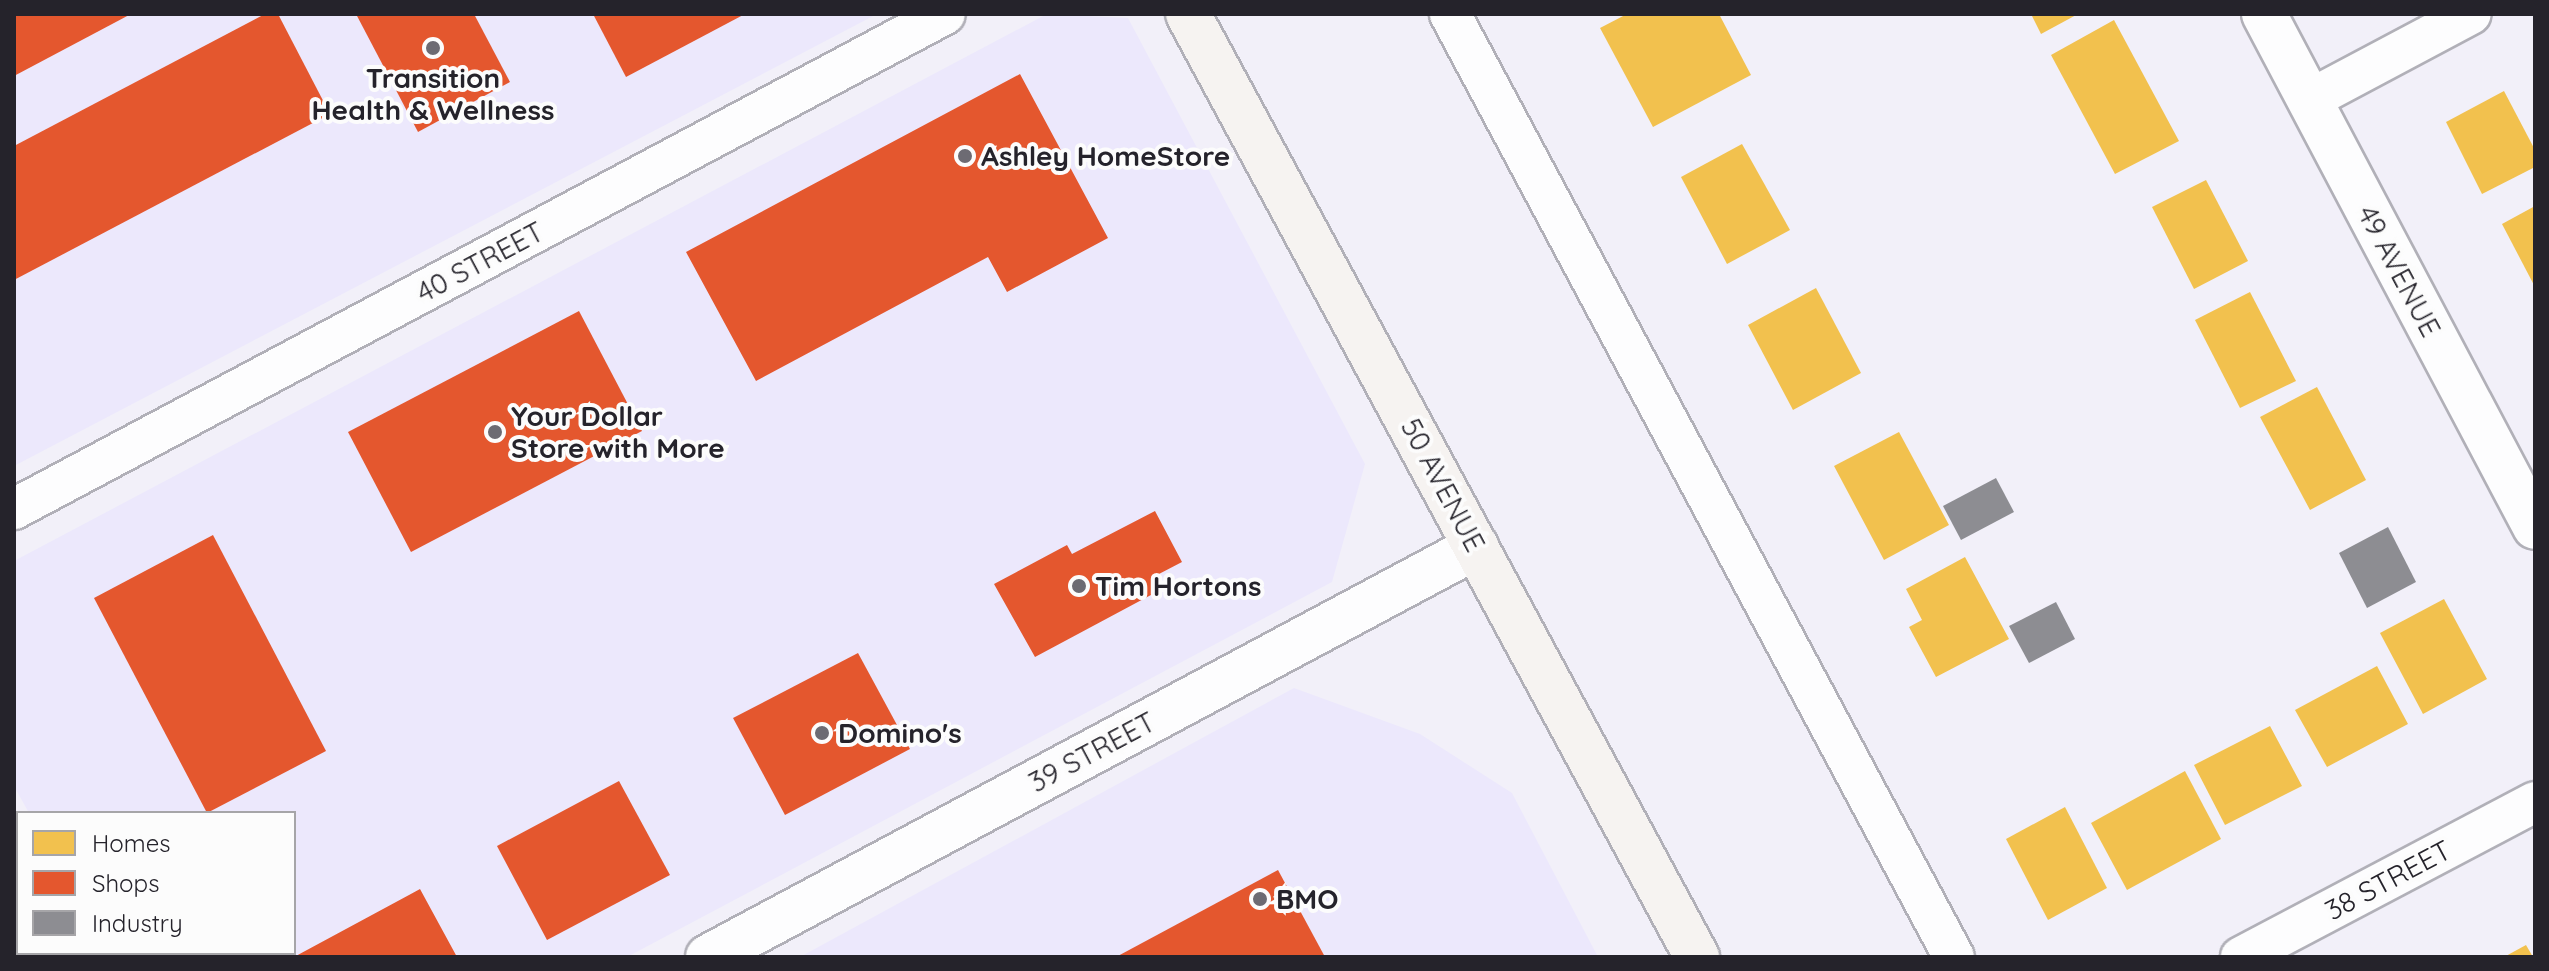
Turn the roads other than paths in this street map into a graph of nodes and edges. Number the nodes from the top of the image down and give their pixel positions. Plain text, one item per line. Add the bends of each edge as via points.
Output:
1 (945, 14) edge
2 (1188, 14) edge
3 (1450, 14) edge
4 (2264, 14) edge
5 (2471, 14) edge
6 (2309, 100) junction
7 (14, 509) edge
8 (2535, 527) edge
9 (1476, 547) junction
10 (2535, 802) edge
11 (708, 957) edge
12 (1697, 957) edge
13 (1954, 957) edge
14 (2241, 957) edge

1 - 7 street, 40 STREET
2 - 9 main road, 50 AVENUE
3 - 13 street
4 - 6 street, 49 AVENUE
5 - 6 street
6 - 8 street, 49 AVENUE
9 - 11 street, 39 STREET
9 - 12 main road, 50 AVENUE
10 - 14 street, 38 STREET

